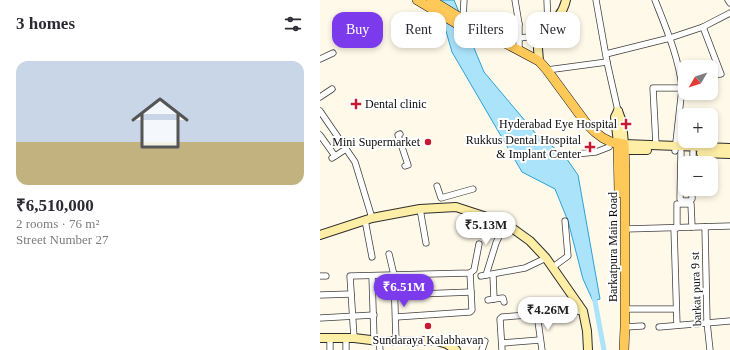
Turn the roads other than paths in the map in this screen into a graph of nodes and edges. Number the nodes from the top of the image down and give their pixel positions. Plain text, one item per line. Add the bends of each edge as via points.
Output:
1 (464, 0) edge
2 (515, 0) edge
3 (547, 0) edge
4 (566, 0) edge
5 (596, 0) edge
6 (655, 0) edge
7 (728, 0) edge
8 (424, 1) edge
9 (730, 3) edge
10 (463, 12) edge
11 (547, 12) edge
12 (562, 12) edge
13 (730, 13) edge
14 (454, 15) edge
15 (454, 19) edge
16 (519, 24) joint
17 (703, 27) junction
18 (526, 37) edge
19 (519, 38) junction
20 (670, 38) junction
21 (506, 48) edge
22 (515, 48) edge
23 (538, 48) edge
24 (519, 50) junction
25 (333, 54) dead end
26 (606, 54) junction
27 (320, 59) edge
28 (716, 60) edge
29 (539, 61) junction
30 (607, 62) junction
31 (678, 63) edge
32 (718, 66) edge
33 (547, 70) junction
34 (718, 74) edge
35 (678, 88) edge
36 (332, 89) dead end
37 (320, 97) edge
38 (681, 100) edge
39 (320, 111) edge
40 (618, 111) joint
41 (400, 134) dead end
42 (320, 135) edge
43 (656, 145) junction
44 (618, 147) junction
45 (730, 148) edge
46 (346, 149) junction
47 (677, 150) junction
48 (693, 152) junction
49 (576, 154) dead end
50 (730, 154) edge
51 (693, 156) edge
52 (406, 165) dead end
53 (678, 166) edge
54 (437, 186) dead end
55 (473, 189) dead end
56 (680, 196) edge
57 (692, 196) edge
58 (420, 209) junction
59 (369, 219) junction
60 (565, 221) dead end
61 (505, 223) junction
62 (730, 226) edge
63 (692, 227) junction
64 (705, 227) junction
65 (675, 228) junction
66 (625, 229) junction
67 (320, 235) edge
68 (426, 243) dead end
69 (480, 244) dead end
70 (389, 254) dead end
71 (372, 257) dead end
72 (546, 258) junction
73 (553, 267) junction
74 (470, 273) junction
75 (493, 274) junction
76 (394, 275) junction
77 (372, 276) junction
78 (471, 292) junction
79 (351, 294) junction
80 (320, 295) edge
81 (394, 295) junction
82 (494, 299) junction
83 (488, 300) dead end
84 (504, 302) dead end
85 (625, 309) junction
86 (676, 309) junction
87 (584, 311) junction
88 (538, 314) junction
89 (374, 315) junction
90 (352, 316) junction
91 (396, 317) junction
92 (320, 318) edge
93 (730, 320) edge
94 (707, 322) junction
95 (678, 325) junction
96 (642, 326) dead end
97 (625, 327) junction
98 (659, 327) dead end
99 (350, 339) junction
100 (320, 340) edge
101 (377, 340) junction
102 (540, 340) junction
103 (330, 341) junction
104 (396, 341) junction
105 (485, 341) dead end
106 (502, 343) junction
107 (330, 350) edge
108 (346, 350) edge
109 (380, 350) edge
110 (456, 350) edge
111 (482, 350) edge
112 (502, 350) edge
113 (542, 350) edge
114 (588, 350) edge
115 (619, 350) edge
116 (624, 350) edge
117 (710, 350) edge

1 - 10 street
2 - 16 street
3 - 11 street
4 - 12 street
5 - 26 street
6 - 20 street
7 - 9 street
8 - 14 main road
8 - 15 main road
13 - 17 street
16 - 19 street
17 - 20 street
17 - 28 street
18 - 19 street
19 - 24 street
20 - 26 street
20 - 31 street
21 - 44 main road via 539,68 591,136
22 - 24 main road
23 - 29 street
24 - 29 main road
25 - 27 street
26 - 30 street
29 - 33 main road
30 - 33 street
30 - 40 street
32 - 34 street via 721,74
33 - 44 main road via 586,123
35 - 43 street via 653,88
36 - 37 street
38 - 47 street
39 - 46 street
40 - 44 street
41 - 52 street via 398,135
42 - 46 street via 333,157
43 - 44 street
43 - 47 street
44 - 47 street
44 - 49 street
44 - 66 main road, Barkatpura Main Road
44 - 115 main road
45 - 47 street
46 - 59 street via 355,162
47 - 48 street
47 - 53 street
48 - 50 street
48 - 51 street
54 - 55 street via 441,198
56 - 57 street via 683,201 690,201
58 - 59 street
58 - 61 street via 456,207
58 - 68 street
59 - 67 street
59 - 71 street
60 - 73 street via 568,256
61 - 72 street via 530,241
61 - 75 street via 484,276
62 - 64 street
63 - 64 street
63 - 65 street
63 - 65 street via 691,204 677,204
64 - 94 street, barkat pura 9 st
65 - 66 street
65 - 86 street
66 - 85 main road, Barkatpura Main Road
69 - 74 street via 474,270
70 - 76 street
72 - 73 street
72 - 75 street via 525,268
73 - 87 street
74 - 76 street
74 - 78 street
75 - 82 street
76 - 77 street
76 - 81 street
77 - 79 street via 350,276
77 - 89 street
78 - 81 street
78 - 91 street via 470,312
79 - 80 street
79 - 90 street
81 - 91 street
82 - 83 street
82 - 84 street via 503,298
85 - 86 street
85 - 97 main road, Barkatpura Main Road
86 - 95 street
87 - 88 street
87 - 114 street
88 - 102 street
88 - 106 street via 501,317
89 - 90 street
89 - 101 street
90 - 92 street
90 - 99 street
91 - 104 street
93 - 94 street
94 - 95 street
94 - 117 street, barkat pura 9 st
95 - 98 street
96 - 97 street
97 - 116 main road, Barkatpura Main Road
99 - 100 street
99 - 101 street via 374,342
99 - 103 street
99 - 108 street
100 - 103 street
101 - 104 street
101 - 109 street
102 - 106 street
102 - 113 street
103 - 107 street
104 - 110 street via 437,341
105 - 111 street
106 - 112 street

